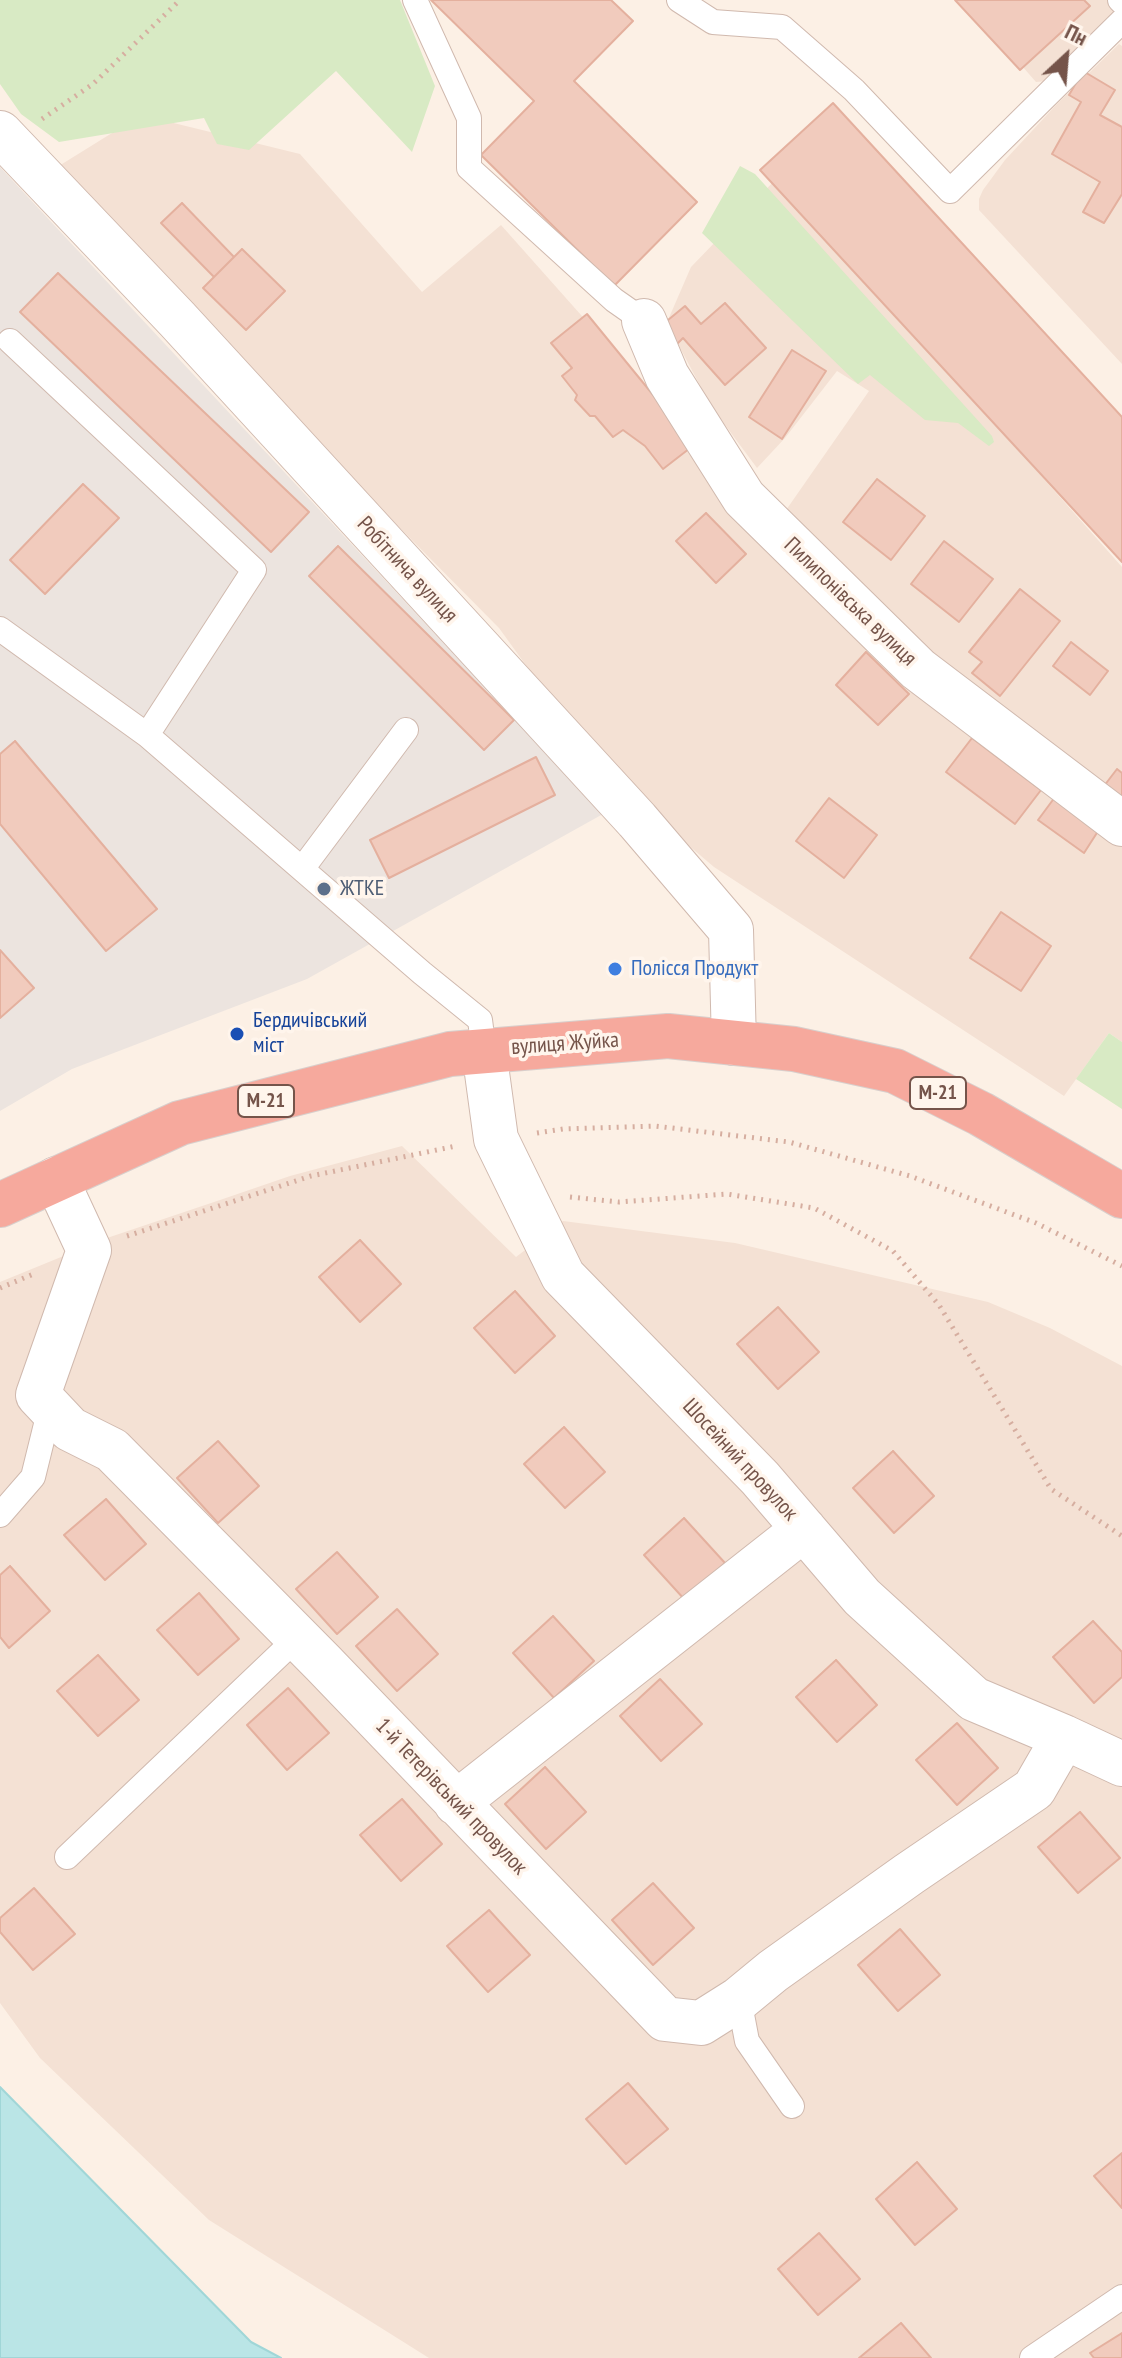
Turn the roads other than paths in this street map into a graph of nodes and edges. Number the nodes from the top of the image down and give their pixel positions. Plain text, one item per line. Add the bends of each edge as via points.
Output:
1 (415, 0) edge
2 (679, 0) edge
3 (1122, 21) edge
4 (4, 137) edge
5 (644, 321) joint
6 (10, 341) dead end
7 (0, 629) edge
8 (406, 730) dead end
9 (147, 735) junction
10 (1122, 824) edge
11 (302, 869) junction
12 (734, 1043) junction
13 (484, 1051) junction
14 (56, 1179) junction
15 (1122, 1196) edge
16 (0, 1205) edge
17 (50, 1408) junction
18 (0, 1515) edge
19 (804, 1529) junction
20 (297, 1638) junction
21 (1064, 1737) junction
22 (1122, 1764) edge
23 (456, 1803) junction
24 (67, 1857) dead end
25 (739, 1999) junction
26 (792, 2106) dead end
27 (1122, 2297) edge
28 (1032, 2358) edge

1 - 5 lane via 469,118 469,168
2 - 3 lane via 713,22 782,27 854,90 950,191
4 - 12 street, Робітнича вулиця via 637,820 731,930
5 - 10 street, Пилипонівська вулиця via 667,376 744,498 918,669
6 - 9 lane via 254,570
7 - 9 lane
8 - 11 lane
9 - 11 lane
11 - 13 lane via 480,1020
12 - 13 highway, вулиця Жуйка / М-21 via 668,1036
12 - 15 highway, вулиця Жуйка / М-21 via 794,1049 895,1071
13 - 14 highway, вулиця Жуйка / М-21 via 450,1054 180,1123
13 - 19 street, Шосейний провулок via 496,1139 563,1276
14 - 16 highway, вулиця Жуйка / М-21
14 - 17 street via 89,1250 38,1395
17 - 18 lane via 33,1477
17 - 20 street, 1-й Тетерівський провулок via 70,1429 112,1450
19 - 21 street, Шосейний провулок via 862,1597 974,1699
19 - 23 street
20 - 23 street, 1-й Тетерівський провулок
20 - 24 lane
21 - 22 street, Шосейний провулок
21 - 25 street, 1-й Тетерівський провулок via 1034,1789 896,1882
23 - 25 street, 1-й Тетерівський провулок via 665,2019 701,2023
25 - 26 lane via 747,2041
27 - 28 lane

